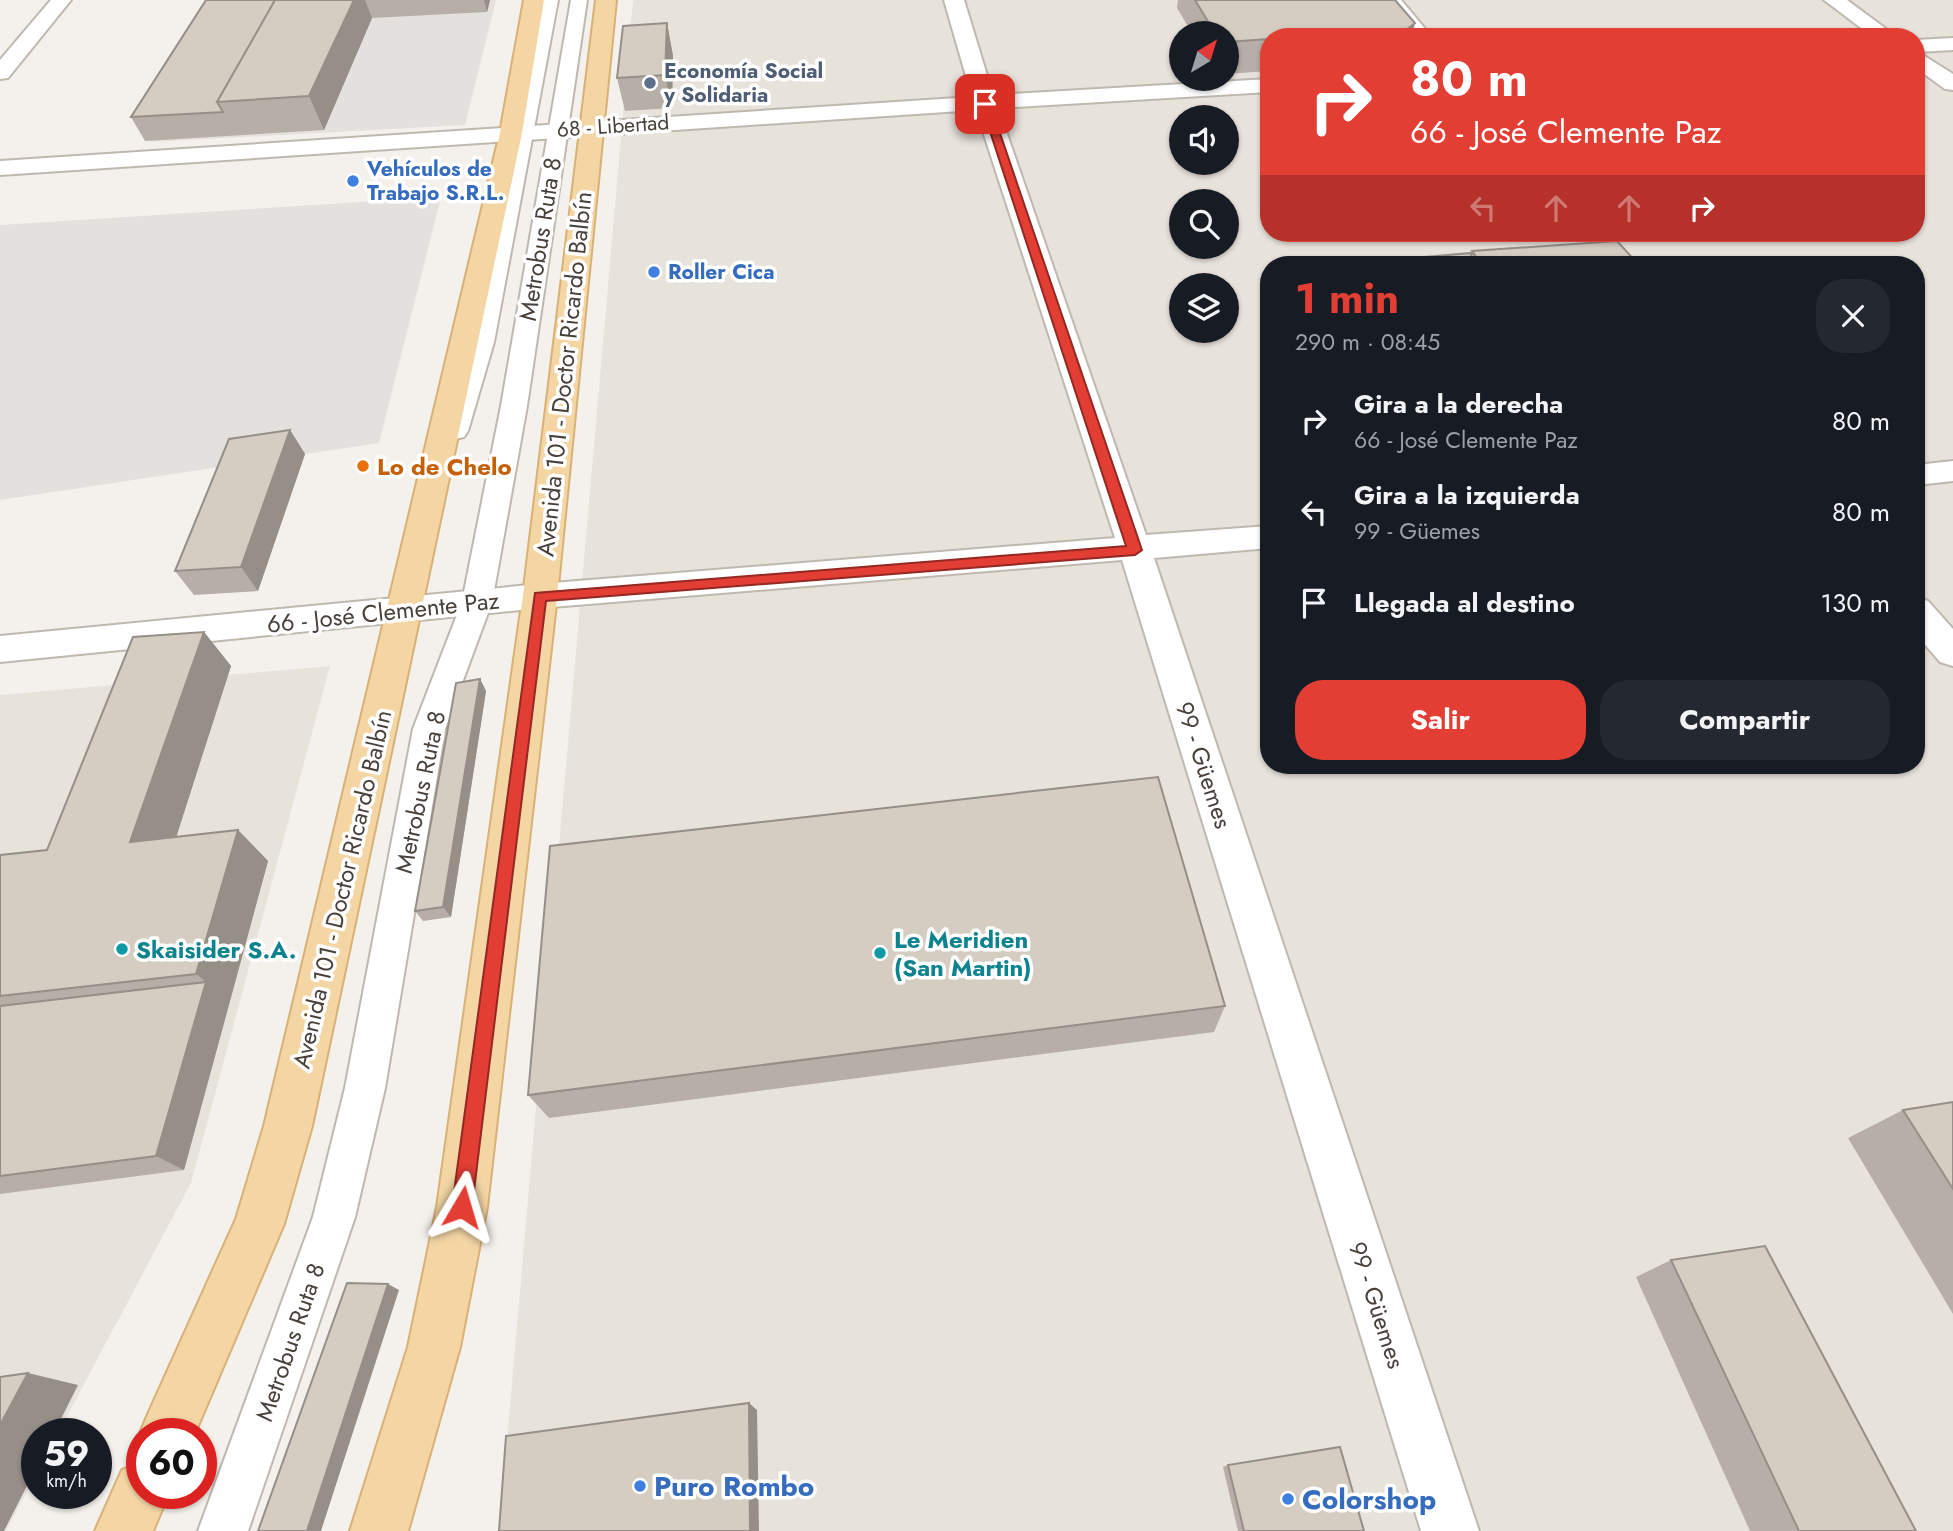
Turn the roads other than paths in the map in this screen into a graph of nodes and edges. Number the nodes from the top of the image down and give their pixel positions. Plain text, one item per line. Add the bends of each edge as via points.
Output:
1 (61, 0) edge
2 (534, 0) edge
3 (550, 0) edge
4 (579, 0) edge
5 (606, 0) edge
6 (954, 0) edge
7 (1390, 0) edge
8 (1834, 0) edge
9 (1414, 28) edge
10 (1874, 28) edge
11 (1953, 44) edge
12 (1925, 46) edge
13 (1925, 64) edge
14 (0, 73) edge
15 (1953, 84) edge
16 (1260, 86) edge
17 (985, 104) junction
18 (547, 130) junction
19 (0, 168) edge
20 (1599, 242) edge
21 (1611, 256) edge
22 (1953, 471) edge
23 (1925, 474) edge
24 (1260, 538) edge
25 (1135, 550) junction
26 (540, 596) junction
27 (477, 602) junction
28 (406, 609) junction
29 (1925, 620) edge
30 (0, 649) edge
31 (1953, 653) edge
32 (174, 1418) edge
33 (134, 1509) edge
34 (124, 1531) edge
35 (223, 1531) edge
36 (379, 1531) edge
37 (1450, 1531) edge

1 - 14 street
2 - 18 main road, Avenida 101 - Doctor Ricardo Balbín
3 - 18 lane, Metrobus Ruta 8
4 - 18 lane, Metrobus Ruta 8
5 - 18 main road, Avenida 101 - Doctor Ricardo Balbín
6 - 17 street, 99 - Güemes
7 - 9 street
8 - 10 street
11 - 12 street
13 - 15 street
16 - 17 street, 68 - Libertad
17 - 18 street, 68 - Libertad
17 - 25 street, 99 - Güemes
18 - 19 street, 68 - Libertad
18 - 26 main road, Avenida 101 - Doctor Ricardo Balbín
18 - 27 lane, Metrobus Ruta 8 via 514,407
18 - 28 main road, Avenida 101 - Doctor Ricardo Balbín via 421,540
20 - 21 street
22 - 23 street
24 - 25 street, 66 - José Clemente Paz
25 - 26 street, 66 - José Clemente Paz
25 - 37 street, 99 - Güemes
26 - 27 street, 66 - José Clemente Paz
26 - 36 main road, Avenida 101 - Doctor Ricardo Balbín via 462,1207 434,1346
27 - 28 street, 66 - José Clemente Paz
27 - 35 lane, Metrobus Ruta 8 via 429,729 365,1088 334,1217
28 - 30 street, 66 - José Clemente Paz
28 - 32 main road, Avenida 101 - Doctor Ricardo Balbín via 288,1126 259,1224
29 - 31 street
33 - 34 main road

